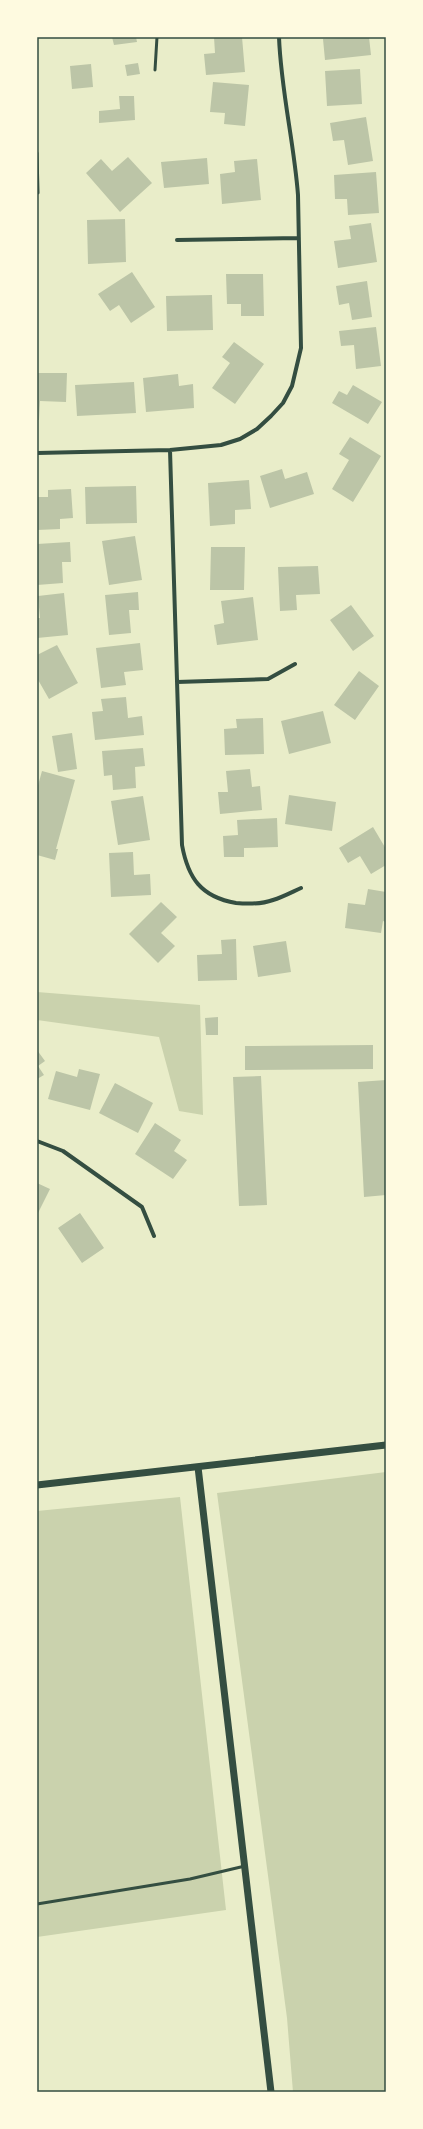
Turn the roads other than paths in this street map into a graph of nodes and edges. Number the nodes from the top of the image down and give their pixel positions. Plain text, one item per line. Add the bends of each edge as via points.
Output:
1 (157, 37) edge
2 (279, 37) edge
3 (155, 70) dead end
4 (37, 153) edge
5 (38, 193) dead end
6 (298, 238) junction
7 (177, 240) dead end
8 (170, 450) junction
9 (37, 453) edge
10 (295, 664) dead end
11 (177, 682) junction
12 (302, 888) dead end
13 (37, 1141) edge
14 (154, 1236) dead end
15 (386, 1445) edge
16 (198, 1468) junction
17 (37, 1486) edge
18 (244, 1866) junction
19 (37, 1904) edge
20 (271, 2092) edge

1 - 3 lane
2 - 6 street via 282,87 296,171
4 - 5 lane
6 - 7 street
6 - 8 street via 301,348 292,386 283,403 257,429 240,439 221,445
8 - 9 street
8 - 11 street
10 - 11 street via 268,679
11 - 12 street via 182,845 185,863 195,880 206,892 217,898 245,904 272,901
13 - 14 street via 63,1151 142,1207
15 - 16 street
16 - 17 street
16 - 18 street
18 - 19 lane via 190,1879
18 - 20 street

